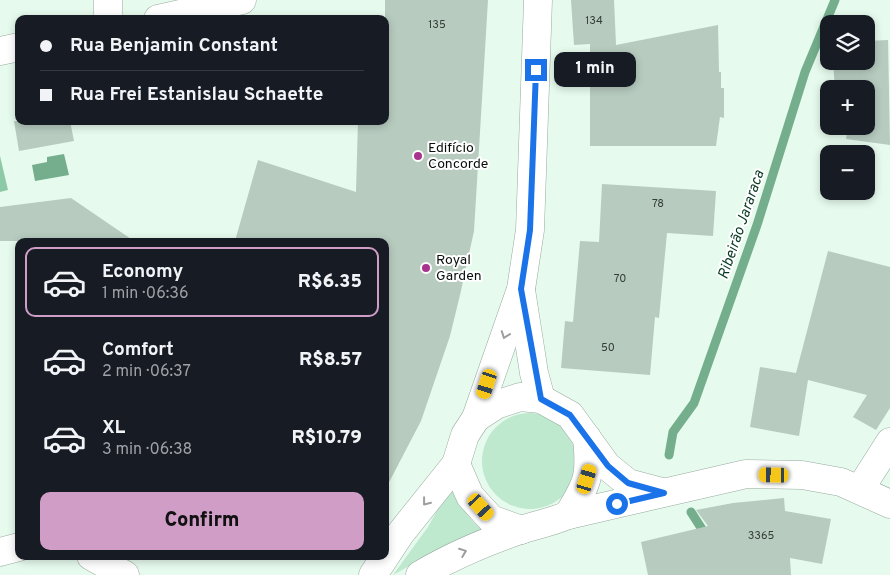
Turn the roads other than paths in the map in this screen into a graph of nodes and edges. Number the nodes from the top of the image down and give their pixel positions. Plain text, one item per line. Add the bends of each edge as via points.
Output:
1 (108, 0) edge
2 (242, 0) edge
3 (538, 0) edge
4 (203, 4) edge
5 (108, 15) edge
6 (170, 15) edge
7 (15, 48) edge
8 (0, 51) edge
9 (521, 289) junction
10 (541, 399) junction
11 (476, 418) junction
12 (587, 438) junction
13 (890, 442) edge
14 (456, 464) junction
15 (860, 489) junction
16 (664, 493) junction
17 (890, 504) edge
18 (568, 515) junction
19 (392, 530) edge
20 (521, 530) junction
21 (15, 549) edge
22 (0, 552) edge
23 (98, 560) edge
24 (379, 560) edge
25 (125, 575) edge
26 (373, 575) edge
27 (420, 575) edge

1 - 5 main road
2 - 4 main road
3 - 9 main road via 530,230
4 - 6 main road
7 - 8 main road
9 - 10 main road
9 -> 11 main road
10 - 11 main road via 520,397 496,405
10 - 12 main road via 570,415
11 - 14 main road via 465,435
12 - 16 main road via 608,466 628,483
12 - 18 main road via 590,467 583,491
13 - 15 main road
14 -> 19 main road
14 - 20 main road via 470,496 491,519
15 - 16 main road via 802,475 746,474
15 - 17 main road
16 - 18 main road
18 - 20 main road
27 -> 20 main road via 452,556
21 - 22 main road
23 - 25 main road
24 - 26 main road

